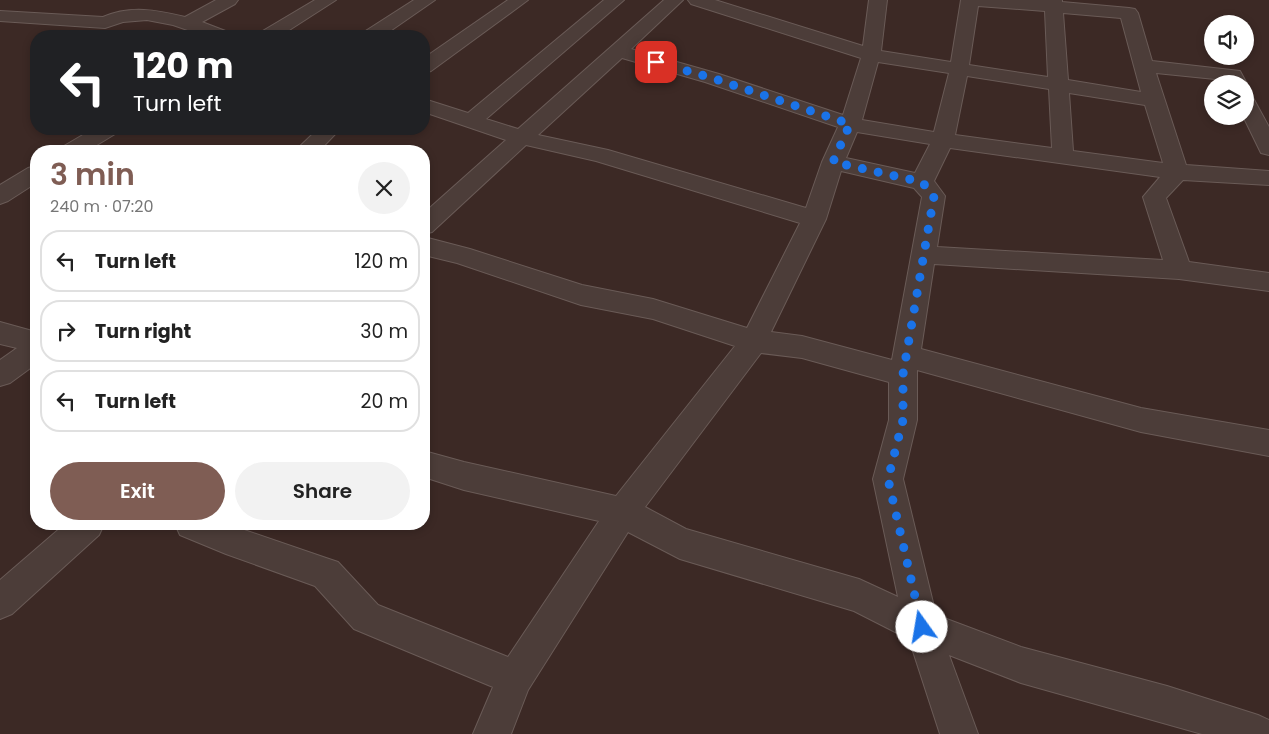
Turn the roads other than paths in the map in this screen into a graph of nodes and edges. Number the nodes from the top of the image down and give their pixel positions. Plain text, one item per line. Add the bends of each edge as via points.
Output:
1 (34, 0) edge
2 (142, 0) edge
3 (229, 0) edge
4 (327, 0) edge
5 (426, 0) edge
6 (519, 0) edge
7 (615, 0) edge
8 (674, 0) edge
9 (697, 0) edge
10 (878, 0) edge
11 (1053, 3) edge
12 (4, 16) edge
13 (154, 16) junction
14 (115, 17) junction
15 (188, 22) junction
16 (137, 30) edge
17 (207, 30) edge
18 (278, 30) edge
19 (380, 30) edge
20 (619, 51) junction
21 (871, 54) junction
22 (430, 63) edge
23 (1144, 66) junction
24 (959, 70) junction
25 (1233, 75) edge
26 (1059, 85) junction
27 (1154, 100) junction
28 (430, 107) edge
29 (1254, 118) edge
30 (471, 121) junction
31 (850, 124) junction
32 (98, 135) edge
33 (323, 135) edge
34 (523, 138) junction
35 (943, 140) junction
36 (82, 145) edge
37 (313, 145) edge
38 (1269, 148) edge
39 (1063, 156) junction
40 (833, 162) junction
41 (1177, 172) junction
42 (30, 177) edge
43 (1269, 178) edge
44 (922, 182) junction
45 (0, 196) edge
46 (814, 220) junction
47 (430, 221) edge
48 (430, 247) edge
49 (924, 256) junction
50 (1179, 270) junction
51 (1269, 282) edge
52 (0, 333) edge
53 (30, 341) edge
54 (754, 341) junction
55 (30, 354) edge
56 (904, 365) junction
57 (0, 376) edge
58 (1269, 443) edge
59 (430, 466) edge
60 (623, 512) junction
61 (81, 530) edge
62 (205, 530) edge
63 (0, 602) edge
64 (922, 627) junction
65 (515, 678) junction
66 (492, 734) edge
67 (959, 734) edge
68 (1258, 734) edge

1 - 12 street
2 - 14 street
3 - 15 street
4 - 18 street
5 - 19 street
6 - 22 street
7 - 30 street
8 - 20 street
9 - 21 street
10 - 21 street
11 - 23 street via 1129,13
11 - 24 street via 970,0
11 - 26 street
12 - 14 street via 105,23
13 - 14 street
13 - 15 street
13 - 16 street
15 - 17 street
20 - 31 street
20 - 34 street
21 - 24 street
21 - 31 street
23 - 25 street
23 - 27 street
24 - 26 street
24 - 35 street
26 - 27 street
26 - 39 street
27 - 41 street
28 - 30 street
29 - 38 street
30 - 34 street
31 - 35 street
31 - 40 street
32 - 36 street
33 - 37 street
34 - 46 street via 600,155
34 - 47 street
35 - 39 street
35 - 44 street
39 - 41 street
40 - 44 street
40 - 46 street
41 - 43 street
41 - 50 street via 1154,196
42 - 45 street
44 - 49 street via 934,196
46 - 54 street
48 - 54 street via 581,295 654,309
49 - 50 street
49 - 56 street
50 - 51 street
52 - 53 street
54 - 56 street
54 - 60 street
55 - 57 street
56 - 58 street via 1141,420
56 - 64 street via 903,420 888,479
59 - 60 street
60 - 64 street via 680,543 859,596
60 - 65 street
61 - 63 street
62 - 65 street via 326,574 366,617
64 - 67 street
64 - 68 street via 1021,665 1167,704
65 - 66 street

